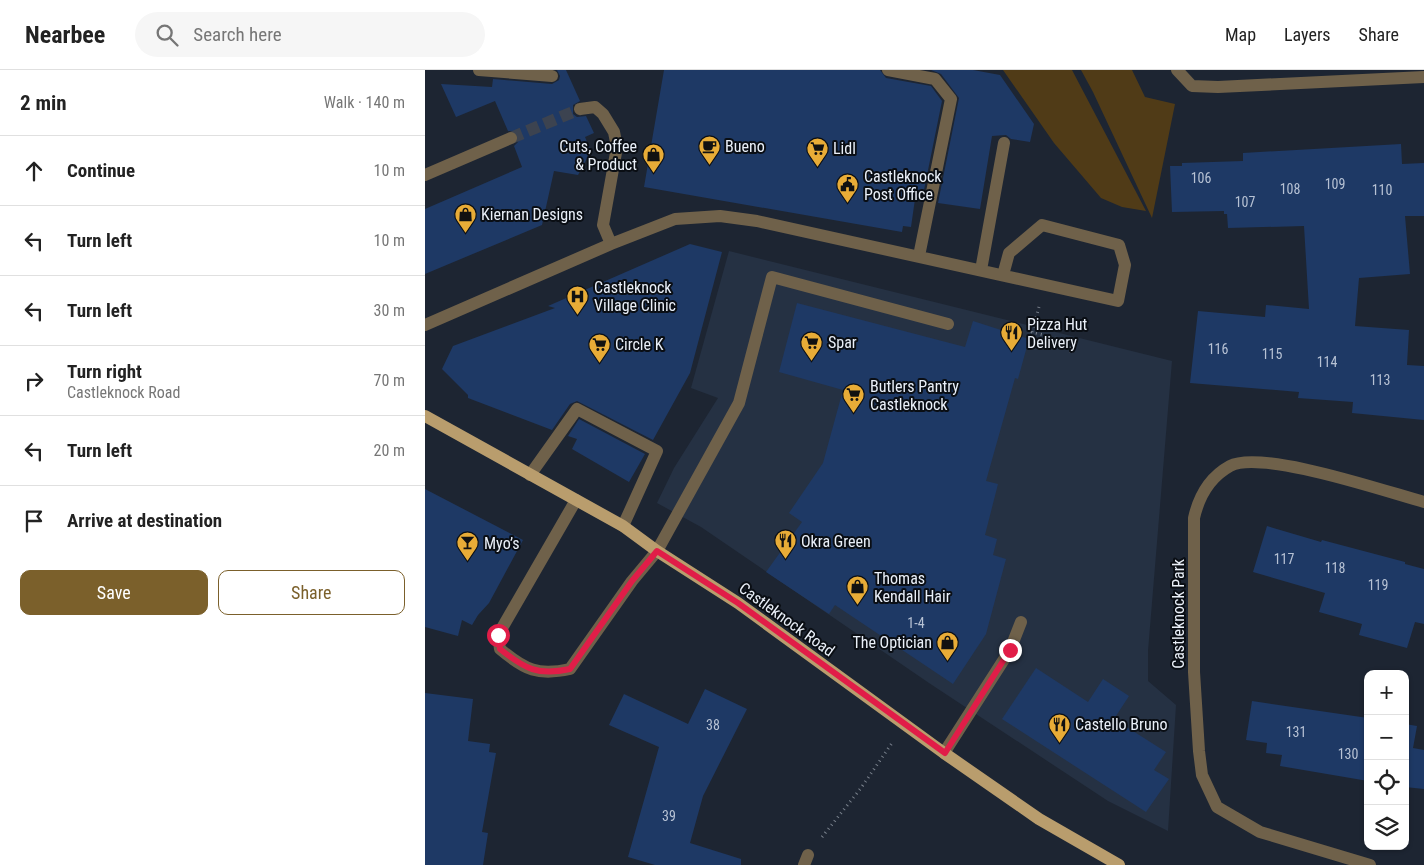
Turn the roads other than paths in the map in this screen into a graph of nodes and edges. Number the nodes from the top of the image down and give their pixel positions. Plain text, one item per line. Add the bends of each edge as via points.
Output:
1 (479, 70) edge
2 (887, 70) edge
3 (1177, 70) edge
4 (552, 76) dead end
5 (1424, 78) edge
6 (579, 109) tunnel mouth
7 (511, 138) tunnel mouth
8 (1004, 143) dead end
9 (425, 175) edge
10 (611, 244) junction
11 (919, 256) junction
12 (981, 270) junction
13 (1003, 275) junction
14 (948, 324) dead end
15 (425, 325) edge
16 (425, 416) edge
17 (531, 475) junction
18 (575, 500) junction
19 (1424, 502) edge
20 (623, 526) junction
21 (657, 551) junction
22 (1021, 622) dead end
23 (945, 753) junction
24 (1119, 865) edge
25 (1371, 865) edge

1 - 4 street
2 - 11 street via 935,79 951,99
3 - 5 street via 1192,86 1218,88
6 - 10 street via 595,108 603,114 614,132 617,147 603,226
7 - 9 street
8 - 12 street
10 - 11 street via 675,219 720,216
10 - 15 street
11 - 12 street
12 - 13 street
13 - 13 street via 1118,301 1125,265 1119,246 1042,226 1009,253
14 - 21 street via 772,277 739,403
16 - 17 main road, Castleknock Road
17 - 18 main road, Castleknock Road
17 - 20 street via 577,410 657,450
18 - 20 main road, Castleknock Road
18 - 21 street via 498,635 500,649 519,665 549,674 570,669
19 - 25 street, Castleknock Park via 1285,465 1258,462 1231,465 1218,475 1199,499 1194,518 1194,672 1199,752 1202,775 1217,807 1260,832
20 - 21 main road, Castleknock Road
21 - 23 main road, Castleknock Road via 738,603
22 - 23 street via 1010,650
23 - 24 main road, Castleknock Road via 1039,818

